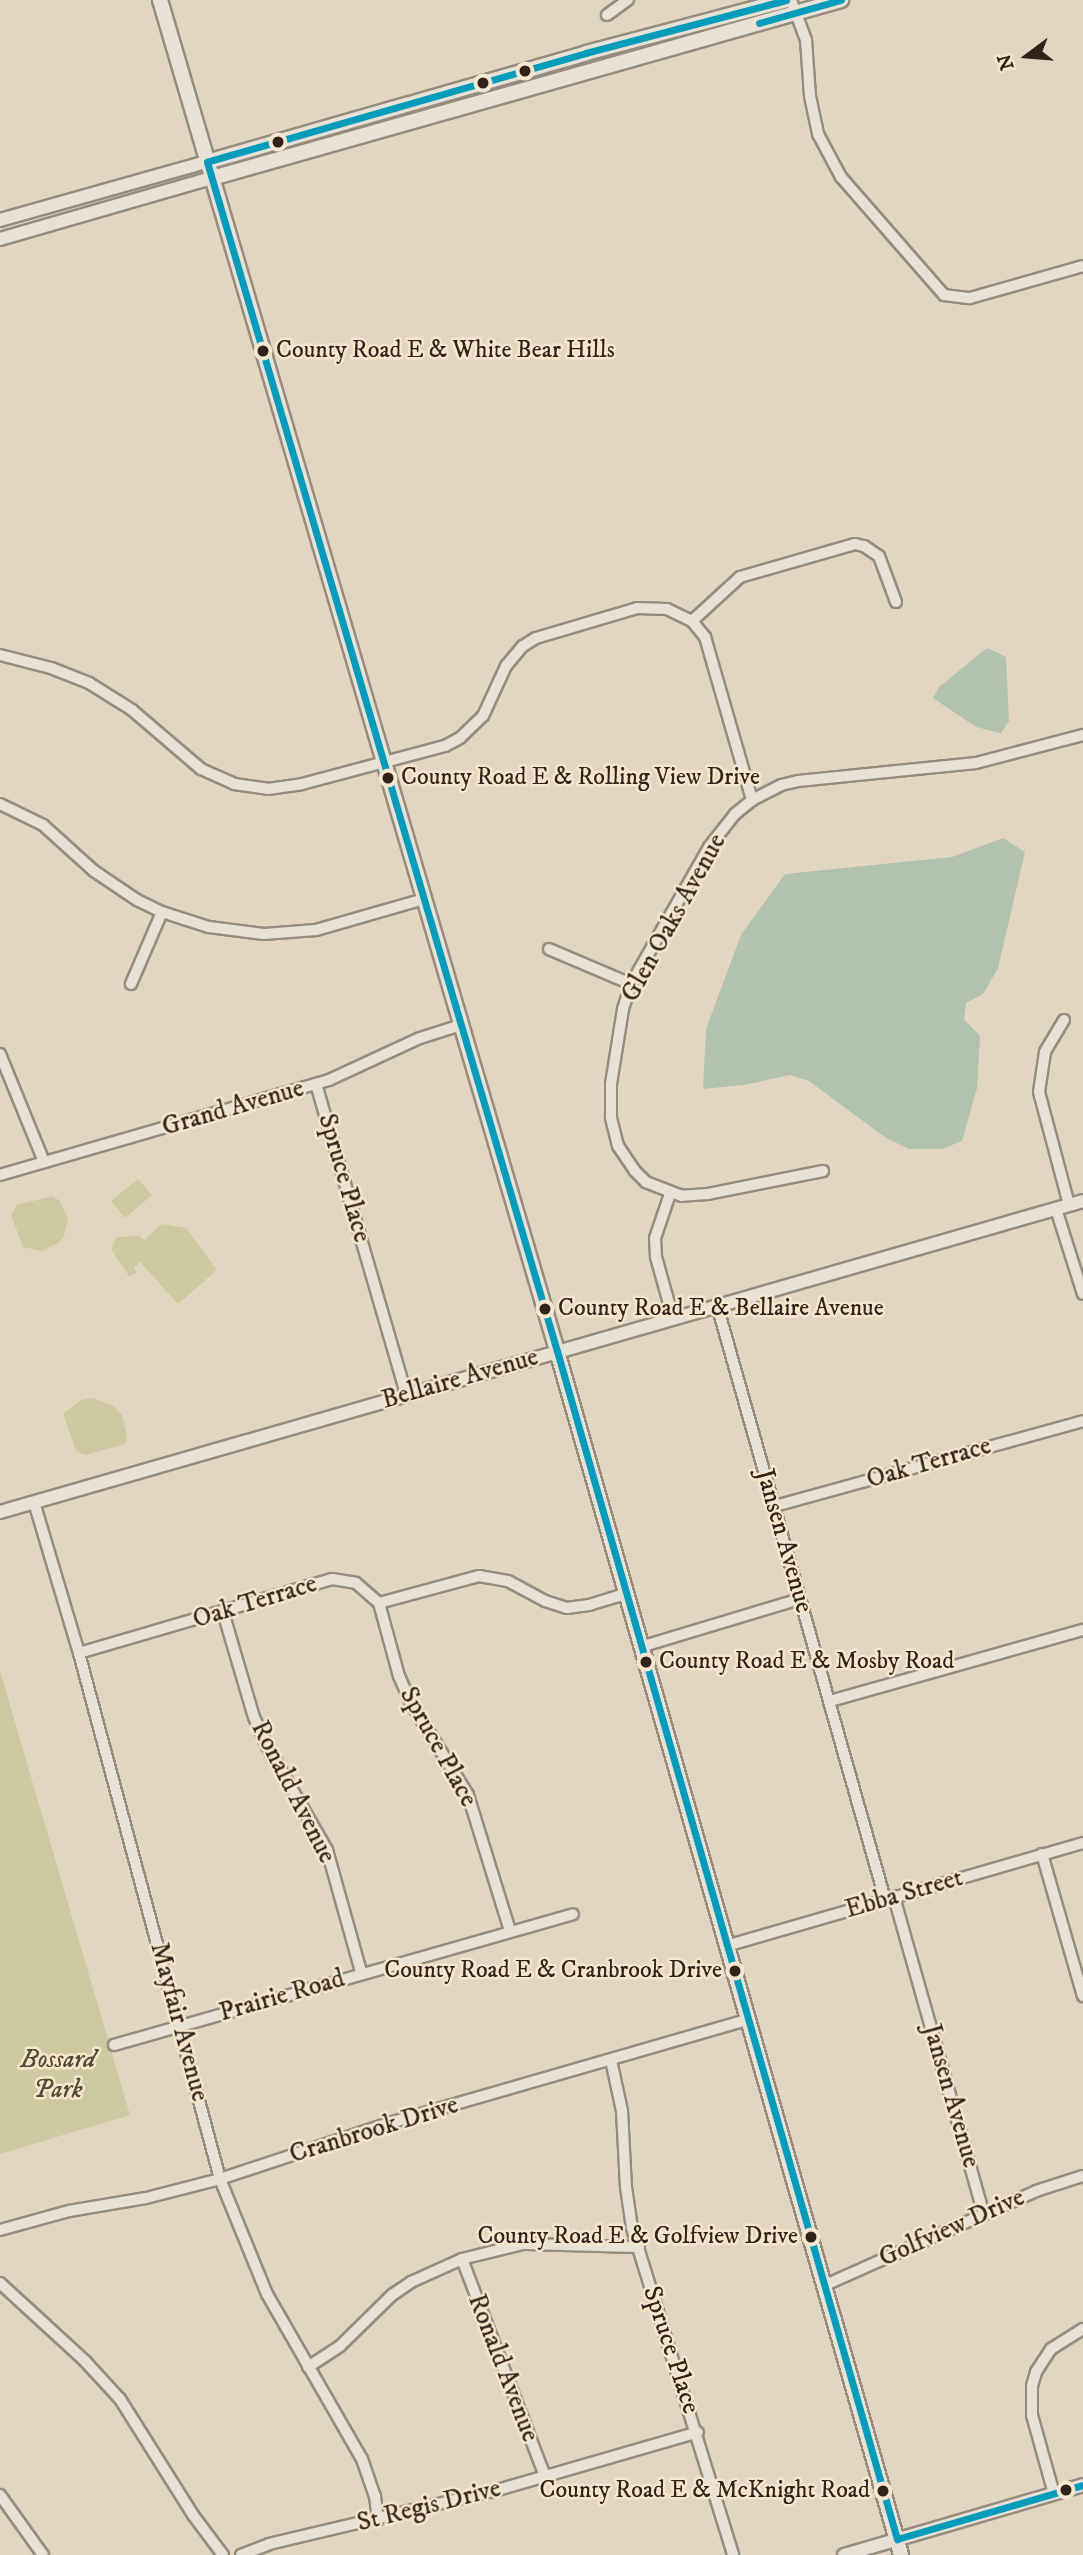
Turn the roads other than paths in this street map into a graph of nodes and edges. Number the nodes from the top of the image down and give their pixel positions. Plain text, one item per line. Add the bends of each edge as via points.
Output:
1 (160, 0) edge
2 (628, 0) edge
3 (841, 0) edge
4 (791, 4) edge
5 (607, 15) dead end
6 (207, 162) junction
7 (212, 178) junction
8 (0, 220) edge
9 (0, 239) edge
10 (1083, 266) edge
11 (896, 602) dead end
12 (692, 621) junction
13 (0, 655) edge
14 (1083, 734) edge
15 (383, 760) junction
16 (752, 800) junction
17 (0, 804) edge
18 (424, 899) junction
19 (162, 912) junction
20 (550, 949) dead end
21 (131, 984) dead end
22 (631, 984) junction
23 (1064, 1020) dead end
24 (461, 1025) junction
25 (0, 1054) edge
26 (316, 1084) junction
27 (44, 1162) junction
28 (823, 1171) dead end
29 (0, 1175) edge
30 (670, 1194) junction
31 (1083, 1201) edge
32 (1063, 1207) junction
33 (1083, 1294) edge
34 (716, 1305) junction
35 (673, 1318) junction
36 (556, 1351) junction
37 (406, 1394) junction
38 (1083, 1421) edge
39 (34, 1502) junction
40 (775, 1506) junction
41 (0, 1512) edge
42 (625, 1594) junction
43 (800, 1599) junction
44 (379, 1603) junction
45 (223, 1612) junction
46 (1083, 1630) edge
47 (640, 1647) junction
48 (79, 1653) junction
49 (830, 1701) junction
50 (1083, 1843) edge
51 (1042, 1854) junction
52 (889, 1898) junction
53 (573, 1914) dead end
54 (510, 1931) junction
55 (726, 1946) junction
56 (362, 1972) junction
57 (1083, 1997) edge
58 (747, 2020) junction
59 (181, 2026) junction
60 (114, 2045) dead end
61 (611, 2060) junction
62 (1083, 2176) edge
63 (220, 2179) junction
64 (984, 2214) junction
65 (0, 2230) edge
66 (639, 2247) junction
67 (462, 2259) junction
68 (0, 2283) edge
69 (823, 2286) junction
70 (1083, 2329) edge
71 (308, 2367) junction
72 (698, 2432) junction
73 (545, 2476) junction
74 (1083, 2485) edge
75 (1054, 2494) junction
76 (0, 2495) edge
77 (378, 2520) junction
78 (897, 2539) junction
79 (43, 2555) edge
80 (223, 2555) edge
81 (241, 2555) edge
82 (733, 2555) edge
83 (844, 2555) edge
84 (901, 2555) edge

1 - 6 main road
2 - 5 street
3 - 4 main road
4 - 6 main road via 598,50
4 - 7 main road
4 - 10 street via 806,40 818,134 841,177 944,295 970,298
6 - 7 main road
6 - 8 street
7 - 9 street
7 - 15 main road
11 - 12 street via 879,556 855,544 740,577
12 - 15 street via 667,609 637,608 536,638 506,666 492,702 472,729 445,746
12 - 16 street via 708,648
13 - 15 street via 89,683 132,710 201,769 234,784 285,788
14 - 16 street, Glen Oaks Avenue via 976,764 798,781
15 - 18 main road
16 - 22 street, Glen Oaks Avenue via 709,847
17 - 19 street via 43,825 115,886
18 - 19 street via 343,923 288,933 209,928
18 - 24 main road
19 - 21 street
20 - 22 street
22 - 30 street, Glen Oaks Avenue via 612,1067 613,1132 635,1171
23 - 32 street via 1045,1052 1039,1092
24 - 26 street, Grand Avenue
24 - 36 main road
25 - 27 street
26 - 27 street, Grand Avenue
26 - 37 street, Spruce Place
27 - 29 street, Grand Avenue
28 - 30 street via 694,1197
30 - 35 street via 655,1238
31 - 32 street, Bellaire Avenue
32 - 33 street
32 - 34 street, Bellaire Avenue
34 - 35 street, Bellaire Avenue
34 - 40 street, Jansen Avenue
35 - 36 street, Bellaire Avenue
36 - 37 street, Bellaire Avenue
36 - 42 main road
37 - 39 street, Bellaire Avenue
38 - 40 street, Oak Terrace
39 - 41 street, Bellaire Avenue
39 - 48 street, Mayfair Avenue
40 - 43 street, Jansen Avenue
42 - 44 street via 567,1608 508,1581 479,1576
42 - 47 main road
43 - 47 street
43 - 49 street, Jansen Avenue
44 - 45 street, Oak Terrace via 356,1583 332,1579
44 - 54 street, Spruce Place via 411,1703 468,1795
45 - 48 street, Oak Terrace
45 - 56 street, Ronald Avenue via 254,1717 327,1850
46 - 49 street
47 - 55 main road
48 - 59 street, Mayfair Avenue
49 - 52 street, Jansen Avenue
50 - 51 street, Ebba Street
51 - 52 street, Ebba Street
51 - 57 street
52 - 55 street, Ebba Street
52 - 64 street, Jansen Avenue
53 - 54 street, Prairie Road
54 - 56 street, Prairie Road
55 - 58 main road
56 - 59 street, Prairie Road
58 - 61 street, Cranbrook Drive
58 - 69 main road
59 - 60 street, Prairie Road
59 - 63 street, Mayfair Avenue
61 - 63 street, Cranbrook Drive via 386,2124
61 - 66 street, Spruce Place via 622,2111 629,2213
62 - 64 street, Golfview Drive
63 - 65 street, Cranbrook Drive
63 - 71 street, Mayfair Avenue via 267,2294
64 - 69 street, Golfview Drive
66 - 67 street via 523,2244
66 - 72 street, Spruce Place
67 - 71 street via 401,2288 340,2346
67 - 73 street, Ronald Avenue
68 - 80 street via 120,2399
69 - 78 main road
70 - 75 street via 1051,2349 1032,2386 1032,2415
71 - 77 street, Mayfair Avenue via 362,2459
72 - 73 street, St Regis Drive
72 - 82 street, Spruce Place
73 - 77 street, St Regis Drive
74 - 75 street
75 - 78 street
76 - 79 street
77 - 81 street, St Regis Drive via 269,2544
78 - 83 street
78 - 84 main road

